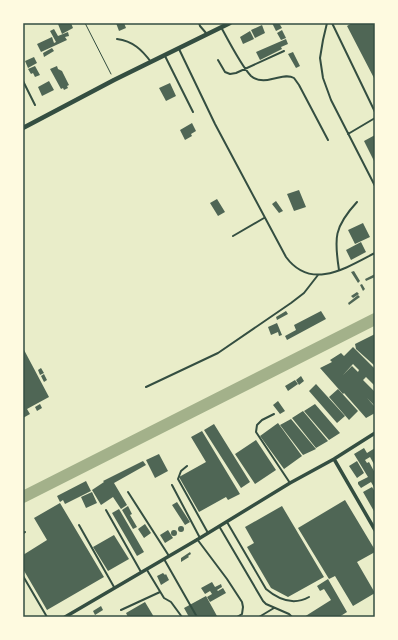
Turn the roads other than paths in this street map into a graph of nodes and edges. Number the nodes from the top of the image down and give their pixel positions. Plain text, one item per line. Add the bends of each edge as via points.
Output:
1 (199, 23) edge
2 (230, 23) edge
3 (327, 23) edge
4 (332, 23) edge
5 (221, 27) junction
6 (207, 35) junction
7 (117, 39) dead end
8 (179, 49) junction
9 (284, 51) dead end
10 (165, 56) junction
11 (218, 60) dead end
12 (152, 63) junction
13 (246, 69) junction
14 (23, 81) edge
15 (35, 105) dead end
16 (193, 112) dead end
17 (375, 112) edge
18 (375, 118) edge
19 (23, 128) edge
20 (348, 134) junction
21 (328, 140) dead end
22 (375, 186) edge
23 (357, 202) dead end
24 (264, 218) junction
25 (233, 236) dead end
26 (375, 253) edge
27 (339, 270) junction
28 (318, 275) junction
29 (146, 387) dead end
30 (274, 414) dead end
31 (375, 433) edge
32 (334, 459) junction
33 (187, 466) dead end
34 (290, 483) junction
35 (172, 485) dead end
36 (128, 492) dead end
37 (106, 510) dead end
38 (227, 522) junction
39 (79, 525) dead end
40 (219, 526) junction
41 (375, 530) edge
42 (208, 533) junction
43 (199, 539) junction
44 (169, 556) junction
45 (164, 559) junction
46 (147, 569) junction
47 (141, 572) junction
48 (23, 576) edge
49 (114, 587) junction
50 (160, 592) junction
51 (309, 597) dead end
52 (274, 608) junction
53 (121, 610) dead end
54 (47, 617) edge
55 (65, 617) edge
56 (182, 617) edge
57 (197, 617) edge
58 (237, 617) edge
59 (258, 617) edge
60 (292, 617) edge

1 - 6 lane
2 - 5 street
3 - 20 lane via 320,58 323,78
4 - 17 lane
5 - 6 street
5 - 13 lane
6 - 8 street
7 - 12 lane via 132,43
8 - 10 street
8 - 24 lane
9 - 13 lane
10 - 12 street
10 - 16 lane
11 - 13 lane via 227,73 233,74
12 - 19 street
13 - 21 lane via 251,76 260,80 286,76 294,78
14 - 15 lane
18 - 20 lane
20 - 22 lane
23 - 27 lane via 347,213 336,235
24 - 25 lane
24 - 28 lane via 291,265 306,273
26 - 27 lane
27 - 28 lane
28 - 29 lane via 304,293 218,353
30 - 34 lane via 257,425 256,432
31 - 32 street
32 - 34 street
32 - 41 street
33 - 42 lane via 178,478
34 - 38 street
35 - 43 lane
36 - 44 lane
37 - 47 lane
38 - 40 street
38 - 51 lane via 266,589 286,601 299,601
39 - 49 lane
40 - 42 street
40 - 52 lane via 266,604
42 - 43 street
43 - 44 street
43 - 58 lane via 242,602 242,614
44 - 45 street
45 - 46 street
45 - 57 lane
46 - 47 street
46 - 50 lane
47 - 49 street
48 - 54 lane
49 - 55 street
50 - 53 lane
50 - 56 lane
52 - 59 lane
52 - 60 lane

